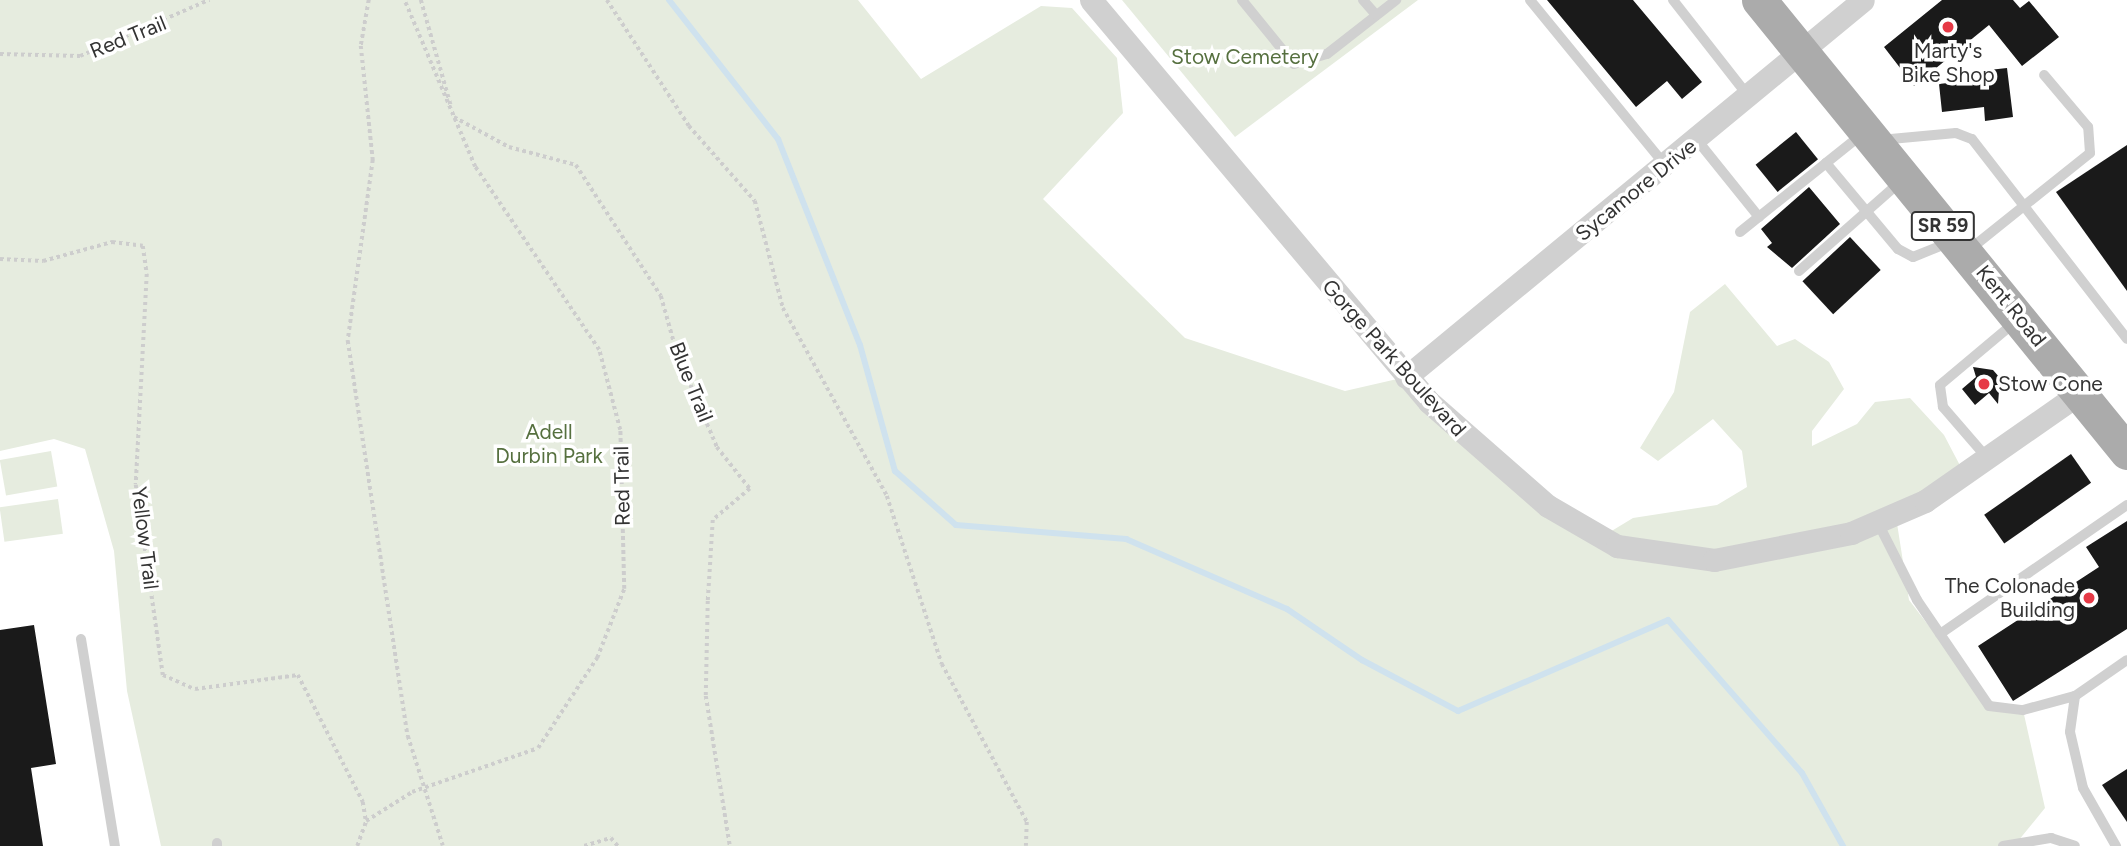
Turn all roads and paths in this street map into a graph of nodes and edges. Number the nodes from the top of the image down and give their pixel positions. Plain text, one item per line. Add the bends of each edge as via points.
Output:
1 (209, 0) edge
2 (369, 0) edge
3 (404, 0) edge
4 (421, 0) edge
5 (1091, 0) edge
6 (1242, 0) edge
7 (1363, 0) edge
8 (1396, 0) edge
9 (1530, 0) edge
10 (1673, 0) edge
11 (1760, 0) edge
12 (1863, 0) edge
13 (607, 1) edge
14 (1376, 15) junction
15 (1801, 51) junction
16 (0, 54) edge
17 (2045, 75) dead end
18 (1749, 97) junction
19 (454, 117) junction
20 (1870, 136) junction
21 (1697, 141) junction
22 (1826, 163) junction
23 (1666, 166) junction
24 (1905, 178) junction
25 (2025, 205) junction
26 (1867, 212) junction
27 (1759, 217) junction
28 (1740, 232) dead end
29 (1961, 245) junction
30 (0, 258) edge
31 (1799, 271) dead end
32 (2020, 318) junction
33 (2127, 339) edge
34 (1406, 377) junction
35 (2081, 391) junction
36 (2127, 452) edge
37 (1988, 459) junction
38 (2127, 505) edge
39 (1878, 523) junction
40 (1940, 634) junction
41 (81, 639) dead end
42 (2127, 660) edge
43 (2075, 695) junction
44 (424, 788) junction
45 (366, 821) junction
46 (115, 846) edge
47 (357, 846) edge
48 (443, 846) edge
49 (584, 846) edge
50 (618, 846) edge
51 (730, 846) edge
52 (1027, 846) edge
53 (2003, 846) edge
54 (2075, 846) edge
55 (2116, 846) edge

1 - 16 path, Red Trail via 80,56
2 - 44 path via 361,46 373,160 348,341 408,736
3 - 19 path, Red Trail
4 - 19 path
5 - 34 street, Gorge Park Boulevard
6 - 14 lane via 1294,64 1327,54
7 - 14 lane
8 - 14 lane
9 - 23 lane
10 - 18 lane
11 - 15 main road, Kent Road / SR 59
12 - 15 street, Sycamore Drive
13 - 52 path via 689,126 755,201 783,308 887,496 942,664 1027,822
15 - 18 street, Sycamore Drive
15 - 20 main road, Kent Road / SR 59
17 - 25 lane via 2092,141 2090,153
18 - 21 street, Sycamore Drive
19 - 44 path, Red Trail via 475,167 599,350 620,430 624,589 597,658 538,748
19 - 51 path, Blue Trail via 509,147 576,165 662,296 677,354 717,447 750,489 713,520 708,601 706,696
20 - 22 lane
20 - 24 main road, Kent Road / SR 59
20 - 25 lane via 1964,136
21 - 23 street, Sycamore Drive
21 - 27 lane
22 - 26 lane
22 - 27 lane
23 - 34 street, Sycamore Drive
24 - 26 lane
24 - 29 main road, Kent Road / SR 59
25 - 29 lane
25 - 33 lane
26 - 29 lane via 1913,257
26 - 31 lane
27 - 28 lane
29 - 32 main road, Kent Road / SR 59
30 - 45 path, Yellow Trail via 43,261 112,242 143,246 147,274 136,485 163,675 195,689 298,676 363,802
32 - 35 main road, Kent Road / SR 59
32 - 37 lane via 1940,385 1943,407
34 - 39 street, Gorge Park Boulevard via 1496,466 1567,518 1634,552 1745,558
35 - 36 main road, Kent Road / SR 59
35 - 37 street, Gorge Park Boulevard
37 - 39 street, Gorge Park Boulevard
38 - 40 lane
39 - 40 lane
40 - 43 lane via 1989,706 2023,710
41 - 46 lane
42 - 43 lane
43 - 55 lane via 2070,733 2083,788
44 - 45 path, Red Trail
44 - 48 path
45 - 47 path
49 - 50 path via 611,838
53 - 54 lane via 2051,838

